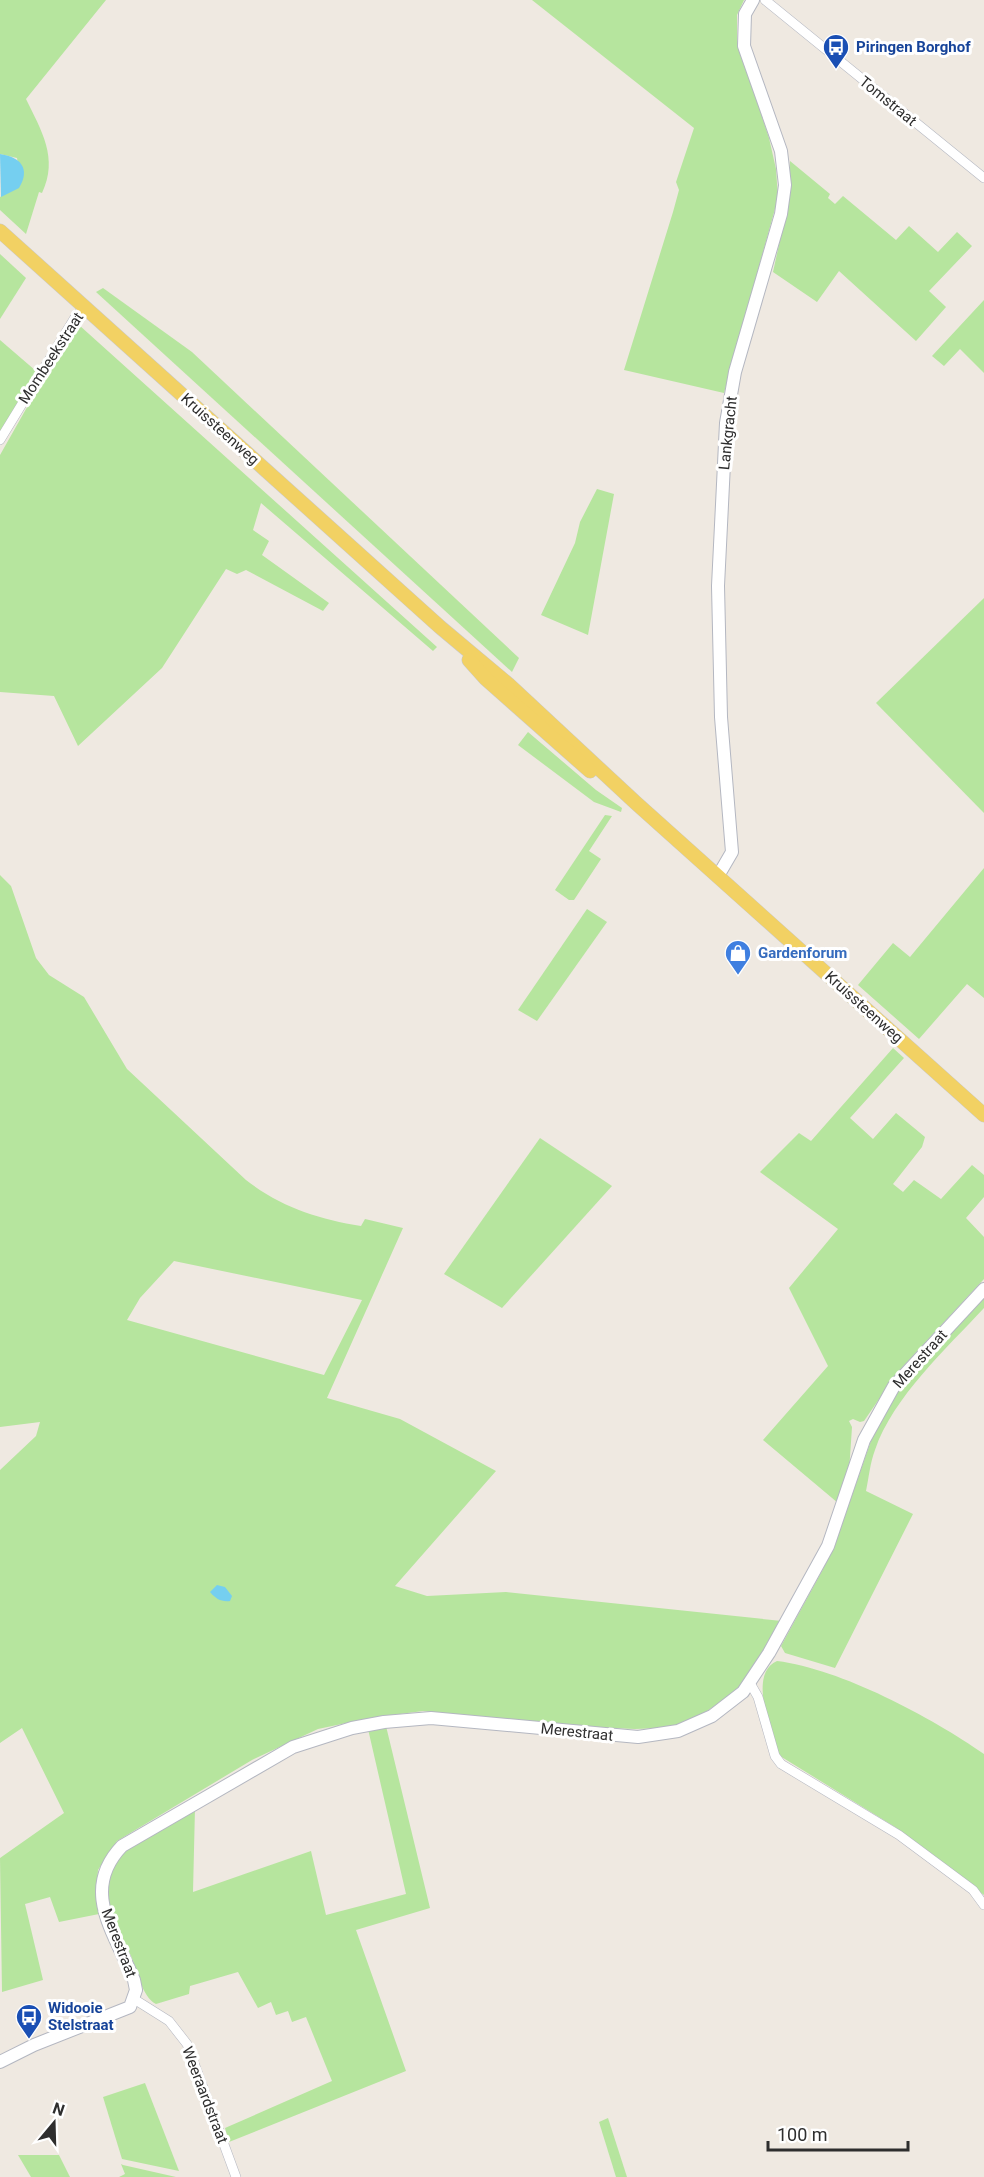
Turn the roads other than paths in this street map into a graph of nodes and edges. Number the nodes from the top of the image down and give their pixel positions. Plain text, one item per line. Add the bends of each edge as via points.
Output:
1 (753, 0) edge
2 (765, 0) edge
3 (984, 178) edge
4 (0, 231) edge
5 (85, 307) junction
6 (0, 440) edge
7 (718, 876) junction
8 (984, 1115) edge
9 (984, 1289) edge
10 (750, 1683) junction
11 (984, 1905) edge
12 (134, 1999) junction
13 (0, 2062) edge
14 (236, 2177) edge

1 - 7 street, Lankgracht via 744,14 744,46 781,151 785,185 781,214 735,372 726,423 718,586 721,717 732,852
2 - 3 street, Tomstraat
4 - 5 main road, Kruissteenweg
5 - 6 street, Mombeekstraat
5 - 7 main road, Kruissteenweg
7 - 8 main road, Kruissteenweg
9 - 10 street, Merestraat via 894,1386 864,1440 828,1546
10 - 11 street via 758,1697 775,1756 782,1764 899,1835 973,1890
10 - 12 street, Merestraat via 712,1716 662,1735 616,1736 431,1718 352,1728 293,1747 122,1846 111,1857 102,1876 101,1893 134,1980
12 - 13 street via 123,2012
12 - 14 street, Weeraardstraat via 168,2021 187,2044

